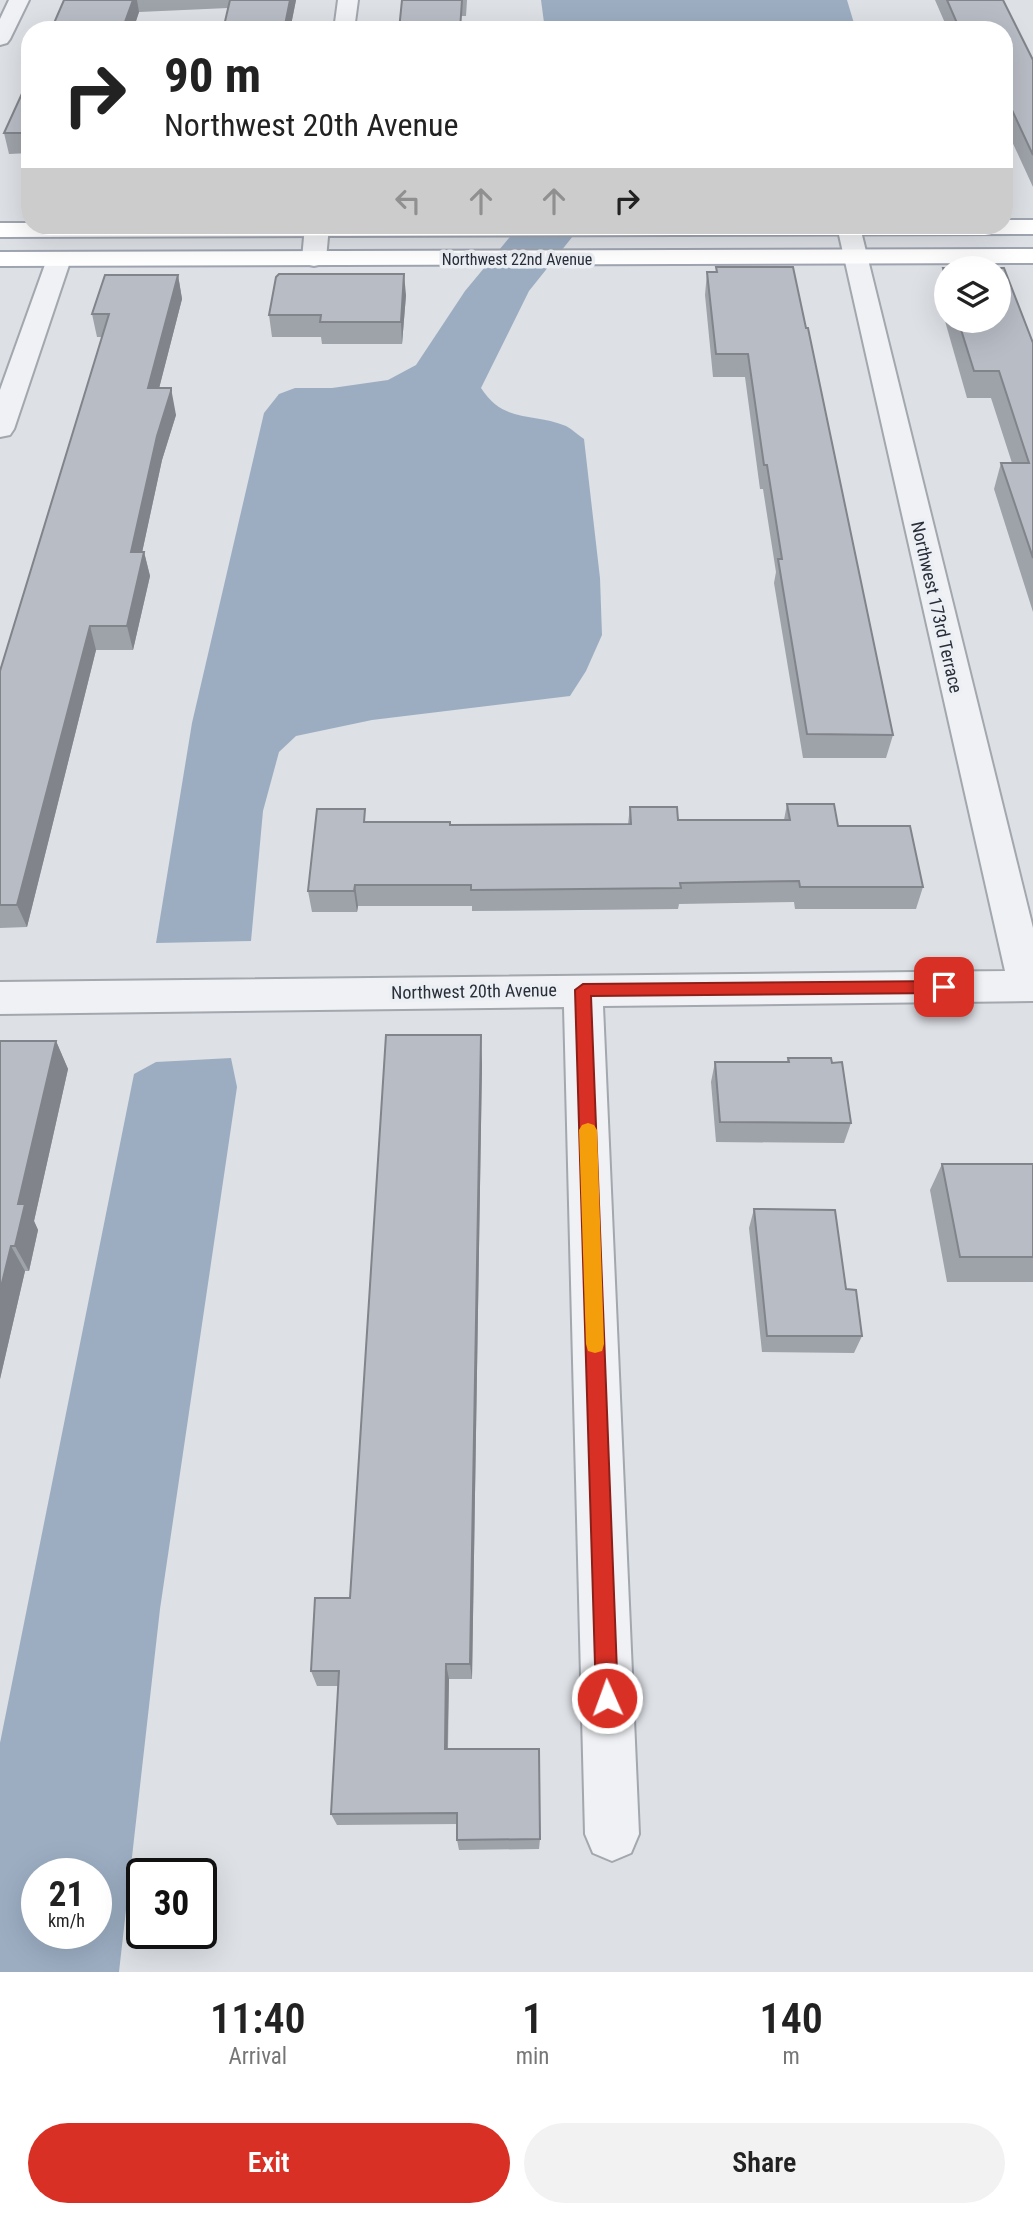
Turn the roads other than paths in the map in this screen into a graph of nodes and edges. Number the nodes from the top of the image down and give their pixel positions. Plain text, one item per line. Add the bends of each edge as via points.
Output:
1 (19, 0) edge
2 (348, 0) edge
3 (345, 21) edge
4 (0, 39) edge
5 (1013, 227) edge
6 (1033, 227) edge
7 (0, 230) edge
8 (21, 230) edge
9 (316, 235) edge
10 (849, 235) edge
11 (1033, 256) edge
12 (854, 258) junction
13 (0, 259) edge
14 (59, 259) junction
15 (314, 259) junction
16 (0, 429) edge
17 (1030, 986) edge
18 (583, 990) junction
19 (0, 998) edge
20 (611, 1834) dead end

1 - 4 street
2 - 3 street
5 - 6 main road, Northwest 22nd Avenue
7 - 8 main road, Northwest 22nd Avenue
9 - 15 street
10 - 12 street, Northwest 173rd Terrace
11 - 12 main road, Northwest 22nd Avenue
12 - 15 main road, Northwest 22nd Avenue
12 - 17 street, Northwest 173rd Terrace
13 - 14 main road, Northwest 22nd Avenue
14 - 15 main road, Northwest 22nd Avenue
14 - 16 street
17 - 18 street, Northwest 20th Avenue
18 - 19 street, Northwest 20th Avenue
18 - 20 street

